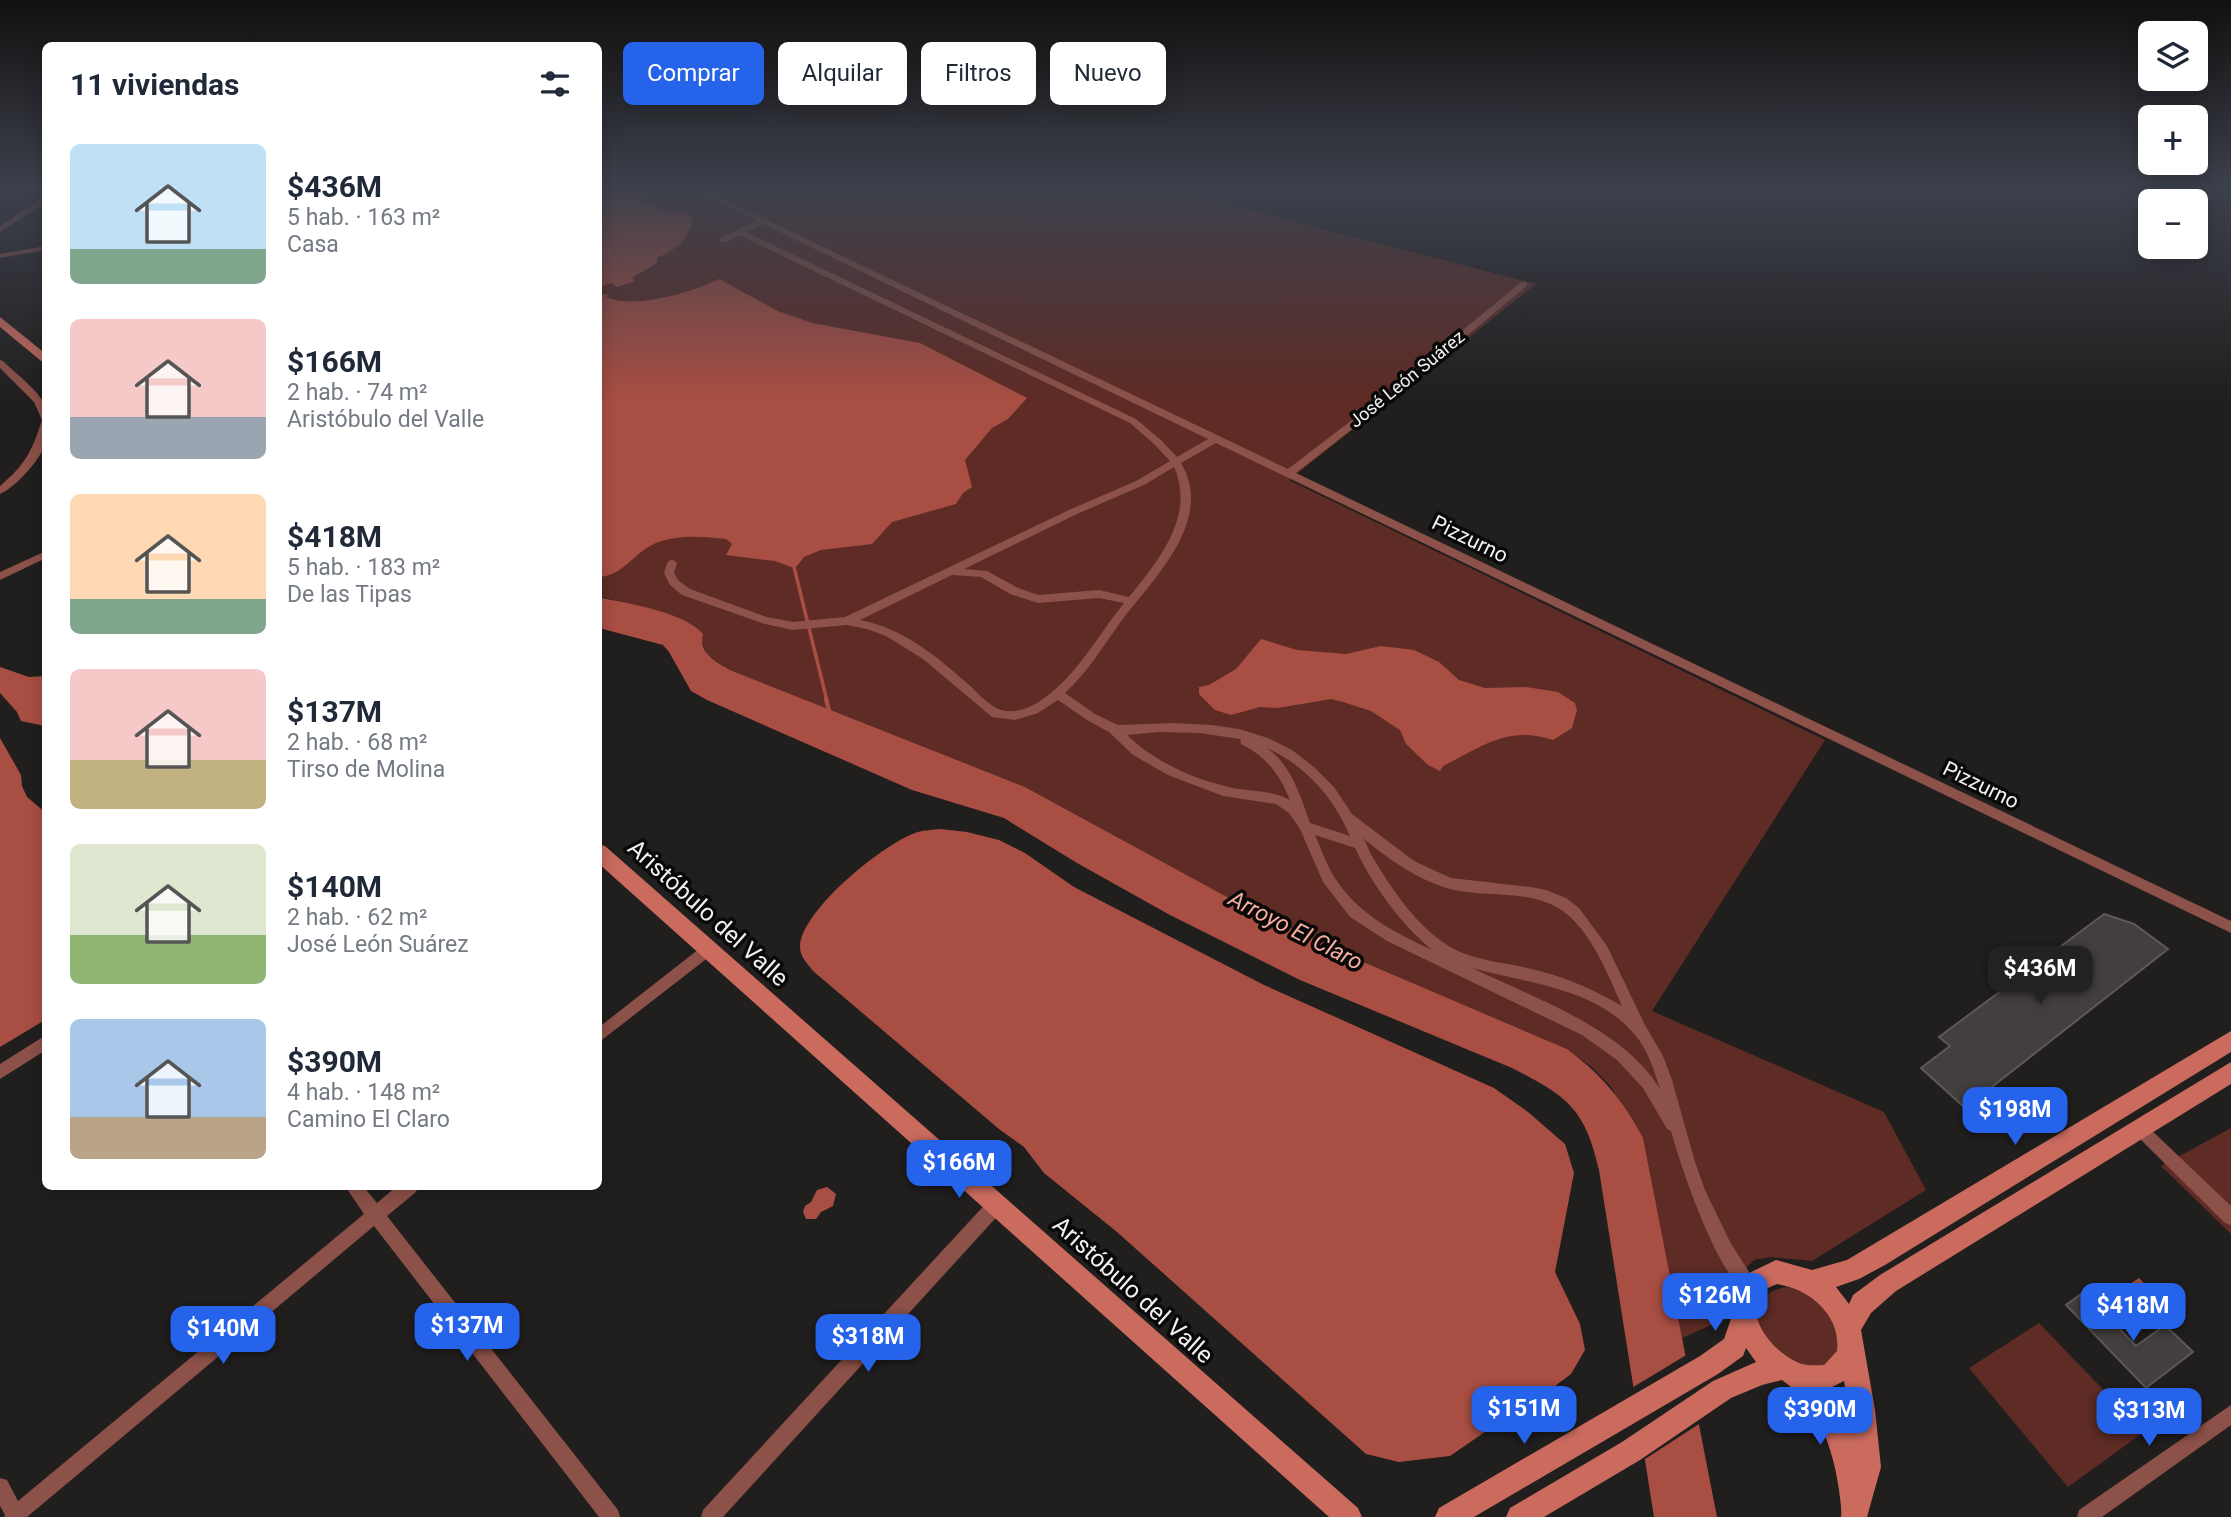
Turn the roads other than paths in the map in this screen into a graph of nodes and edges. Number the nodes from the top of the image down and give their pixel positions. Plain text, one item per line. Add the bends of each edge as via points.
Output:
1 (793, 258) edge
2 (841, 258) edge
3 (1524, 284) dead end
4 (0, 321) edge
5 (42, 358) edge
6 (0, 363) edge
7 (42, 411) edge
8 (42, 436) edge
9 (1215, 439) junction
10 (1177, 461) junction
11 (1289, 473) junction
12 (0, 491) edge
13 (42, 556) edge
14 (672, 564) dead end
15 (948, 572) junction
16 (0, 576) edge
17 (1132, 601) junction
18 (847, 621) junction
19 (1058, 694) junction
20 (1113, 728) junction
21 (1217, 731) junction
22 (1345, 813) junction
23 (1305, 826) junction
24 (1361, 845) junction
25 (602, 855) edge
26 (2231, 927) edge
27 (709, 949) junction
28 (1641, 1030) junction
29 (602, 1034) edge
30 (2231, 1041) edge
31 (42, 1045) edge
32 (0, 1072) edge
33 (2231, 1072) edge
34 (2140, 1129) junction
35 (1682, 1142) junction
36 (356, 1190) edge
37 (406, 1190) edge
38 (997, 1204) junction
39 (376, 1214) junction
40 (2231, 1217) edge
41 (1811, 1282) junction
42 (1750, 1286) junction
43 (1744, 1317) junction
44 (1849, 1336) junction
45 (1787, 1371) junction
46 (2231, 1414) edge
47 (0, 1487) edge
48 (1854, 1515) edge
49 (15, 1516) edge
50 (611, 1517) edge
51 (710, 1517) edge
52 (1349, 1517) edge
53 (1448, 1517) edge
54 (1519, 1517) edge
55 (2086, 1517) edge

1 - 10 street via 1133,421
2 - 9 street, Pizzurno
3 - 11 street, José León Suárez
4 - 5 main road
6 - 7 street via 38,401
8 - 12 street via 32,458
9 - 10 street
9 - 11 street, Pizzurno
10 - 15 street via 1132,487
10 - 17 street via 1185,487 1184,515 1164,562
11 - 26 street, Pizzurno
13 - 16 street
14 - 18 street via 669,573 686,592 765,620 799,626
15 - 17 street via 983,574 1038,599 1099,594
15 - 18 street
17 - 19 street via 1072,683
18 - 19 street via 886,630 930,657 996,714 1009,718
19 - 20 street
20 - 21 street
20 - 23 street via 1137,752 1172,772 1223,792 1279,800 1293,809
21 - 22 street via 1263,740 1289,754 1326,786
21 - 23 street via 1275,759 1286,773
22 - 24 street
22 - 28 street via 1379,845 1451,883 1513,888 1572,910 1596,939
23 - 24 street
23 - 35 street via 1328,877 1354,913 1392,937 1587,1030 1622,1055 1648,1083
24 - 28 street via 1397,903 1439,947 1475,965 1530,975 1586,995 1620,1012
25 - 27 main road, Aristóbulo del Valle
27 - 29 street
27 - 38 main road, Aristóbulo del Valle
28 - 35 street via 1653,1051
30 - 41 main road via 1877,1257
31 - 32 street
33 - 34 main road
34 - 40 street
34 - 44 main road via 1888,1283 1862,1304
35 - 42 street via 1693,1179 1734,1266
36 - 39 street
37 - 39 street
38 - 51 street
38 - 52 main road, Aristóbulo del Valle
39 - 49 street
39 - 50 street
41 - 42 main road via 1776,1272 1761,1276
41 - 44 main road via 1840,1310
42 - 43 main road
43 - 45 main road via 1764,1354
43 - 53 main road via 1734,1347 1709,1364
44 - 45 main road via 1843,1365 1826,1377 1811,1379
44 - 48 main road via 1868,1467
45 - 48 main road via 1816,1393 1838,1429 1846,1451
45 - 54 main road via 1754,1374 1719,1393
46 - 55 street
47 - 49 street

